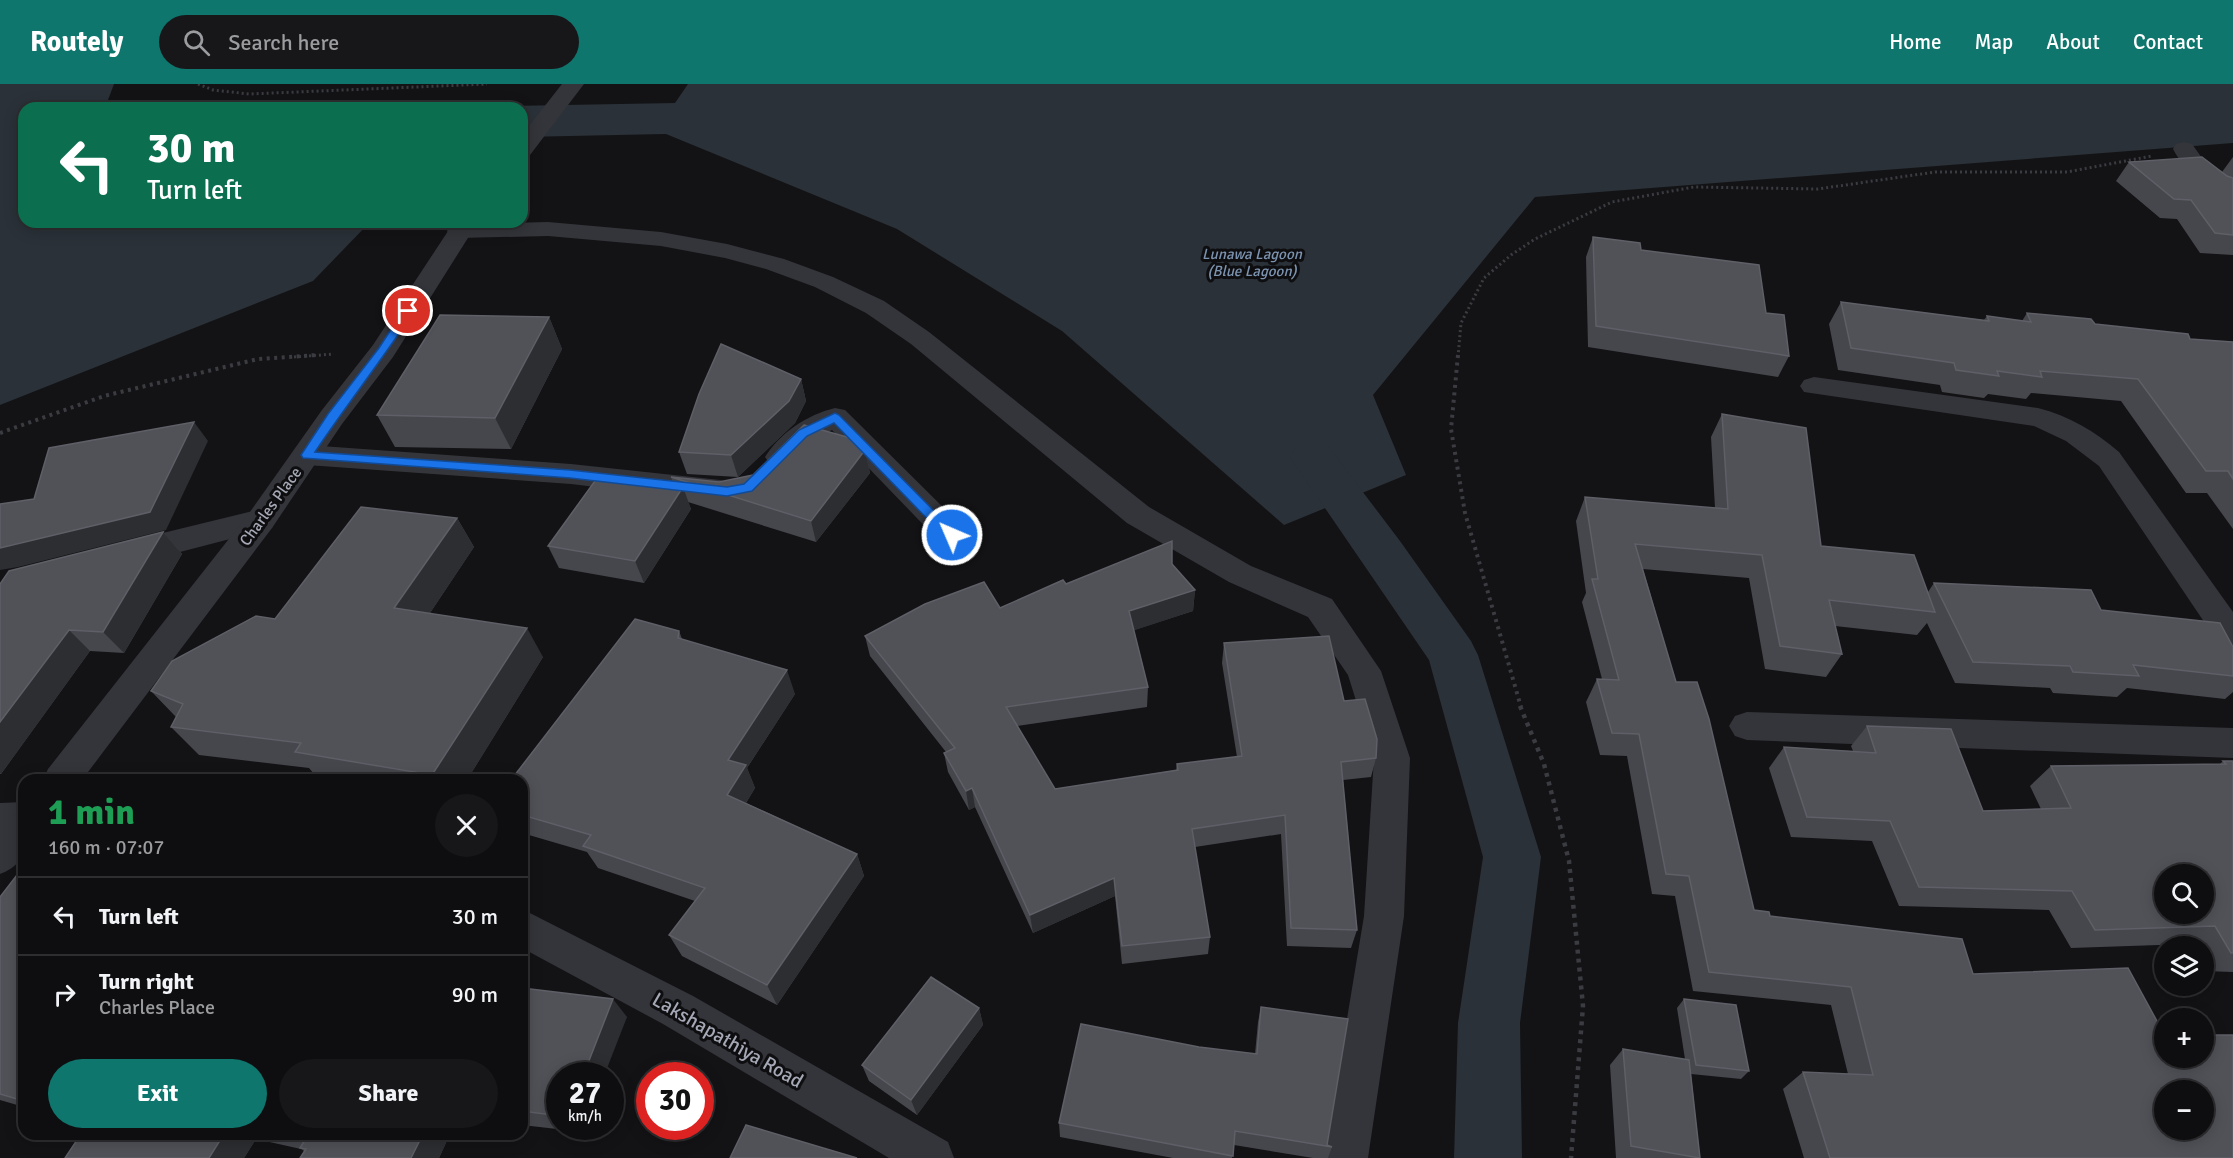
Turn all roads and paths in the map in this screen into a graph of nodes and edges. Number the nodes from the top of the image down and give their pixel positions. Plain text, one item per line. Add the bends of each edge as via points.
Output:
1 (198, 84) edge
2 (487, 84) edge
3 (568, 90) edge
4 (528, 142) edge
5 (2184, 149) joint
6 (2233, 194) edge
7 (462, 228) edge
8 (520, 228) edge
9 (383, 351) junction
10 (1814, 386) dead end
11 (0, 434) edge
12 (307, 455) junction
13 (261, 520) junction
14 (952, 535) dead end
15 (102, 560) edge
16 (2233, 638) edge
17 (1748, 726) dead end
18 (2233, 743) edge
19 (66, 774) edge
20 (18, 818) edge
21 (0, 819) edge
22 (18, 835) edge
23 (0, 857) edge
24 (528, 930) edge
25 (932, 1158) edge
26 (1346, 1158) edge
27 (1571, 1158) edge

1 - 2 path via 213,90 249,94
3 - 4 street
5 - 6 street via 2193,166
5 - 27 path via 2067,172 1935,172 1818,189 1714,185 1682,189 1612,202 1535,239 1484,278 1461,323 1451,429 1464,513 1515,693 1544,764 1569,861 1583,1006
7 - 9 street, Charles Place
8 - 26 street via 661,239 727,251 824,282 875,307 920,338 1138,515 1240,574 1320,608 1364,671 1392,758 1384,916
9 - 11 path via 258,359 104,396
9 - 12 street, Charles Place
10 - 16 street via 2038,417 2086,438 2109,459
12 - 13 street, Charles Place
12 - 14 street via 570,474 727,491 755,481 803,433 835,417
13 - 15 street
13 - 19 street, Charles Place
17 - 18 street
20 - 21 street
22 - 23 street
24 - 25 street, Lakshapathiya Road via 678,1010

